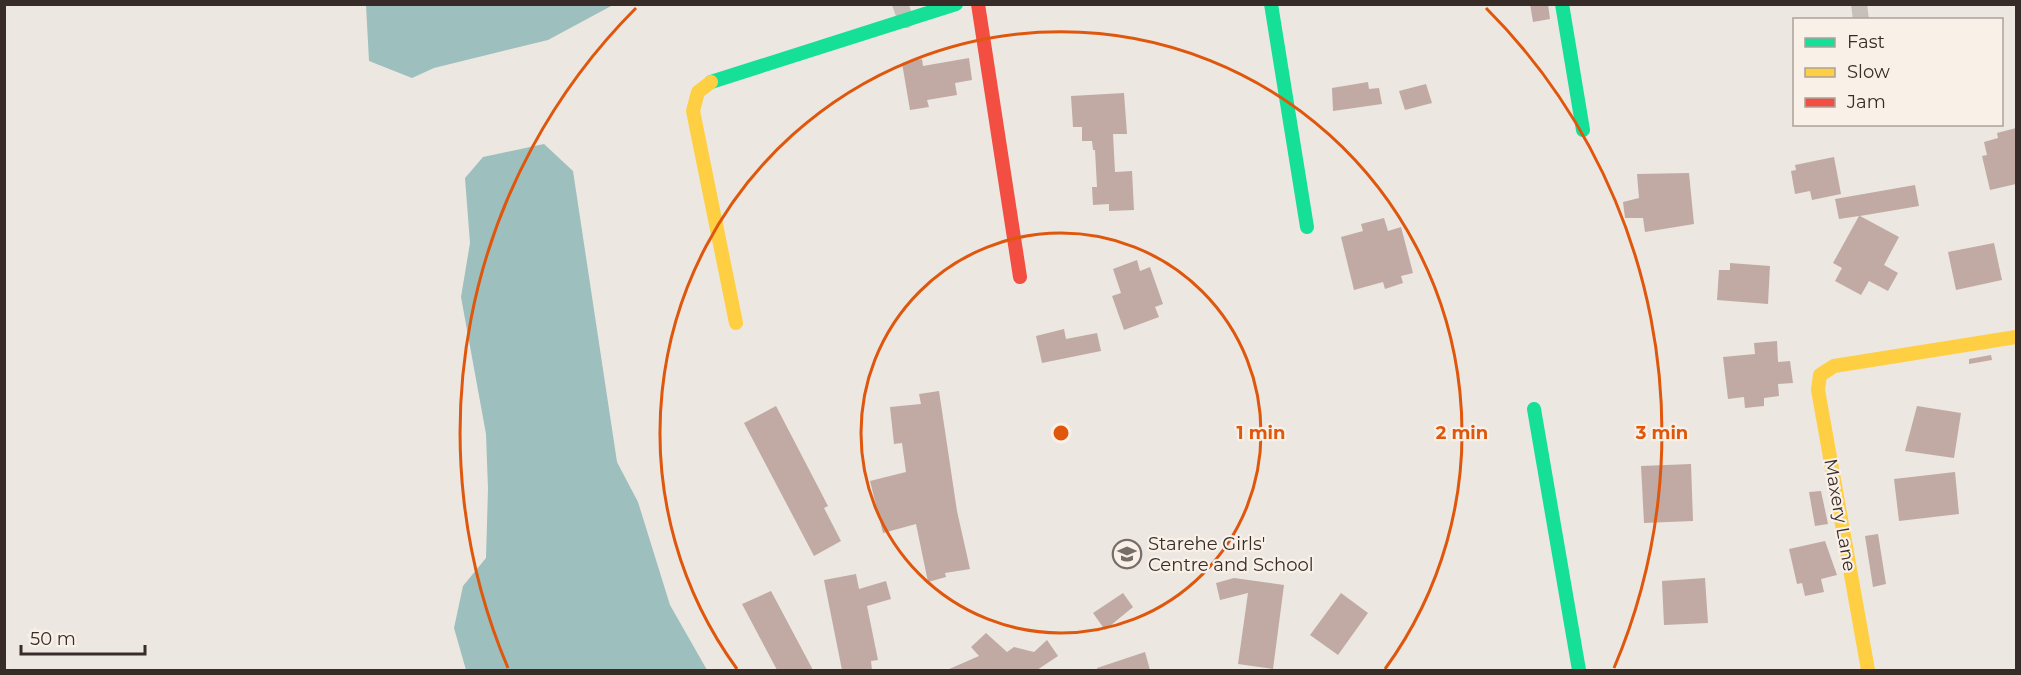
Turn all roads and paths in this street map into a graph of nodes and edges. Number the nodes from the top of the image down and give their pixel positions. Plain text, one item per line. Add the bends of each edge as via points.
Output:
1 (956, 4) edge
2 (978, 4) edge
3 (1271, 4) edge
4 (1562, 4) edge
5 (903, 12) edge
6 (1583, 130) dead end
7 (1307, 227) dead end
8 (1020, 277) dead end
9 (736, 323) dead end
10 (2016, 337) edge
11 (1534, 409) dead end
12 (1579, 670) edge
13 (1868, 670) edge

1 - 5 street
2 - 8 street
3 - 7 street
4 - 6 street
5 - 9 street via 720,77 696,93 692,107
10 - 13 street, Maxery Lane via 1834,366 1820,375 1818,390
11 - 12 street

